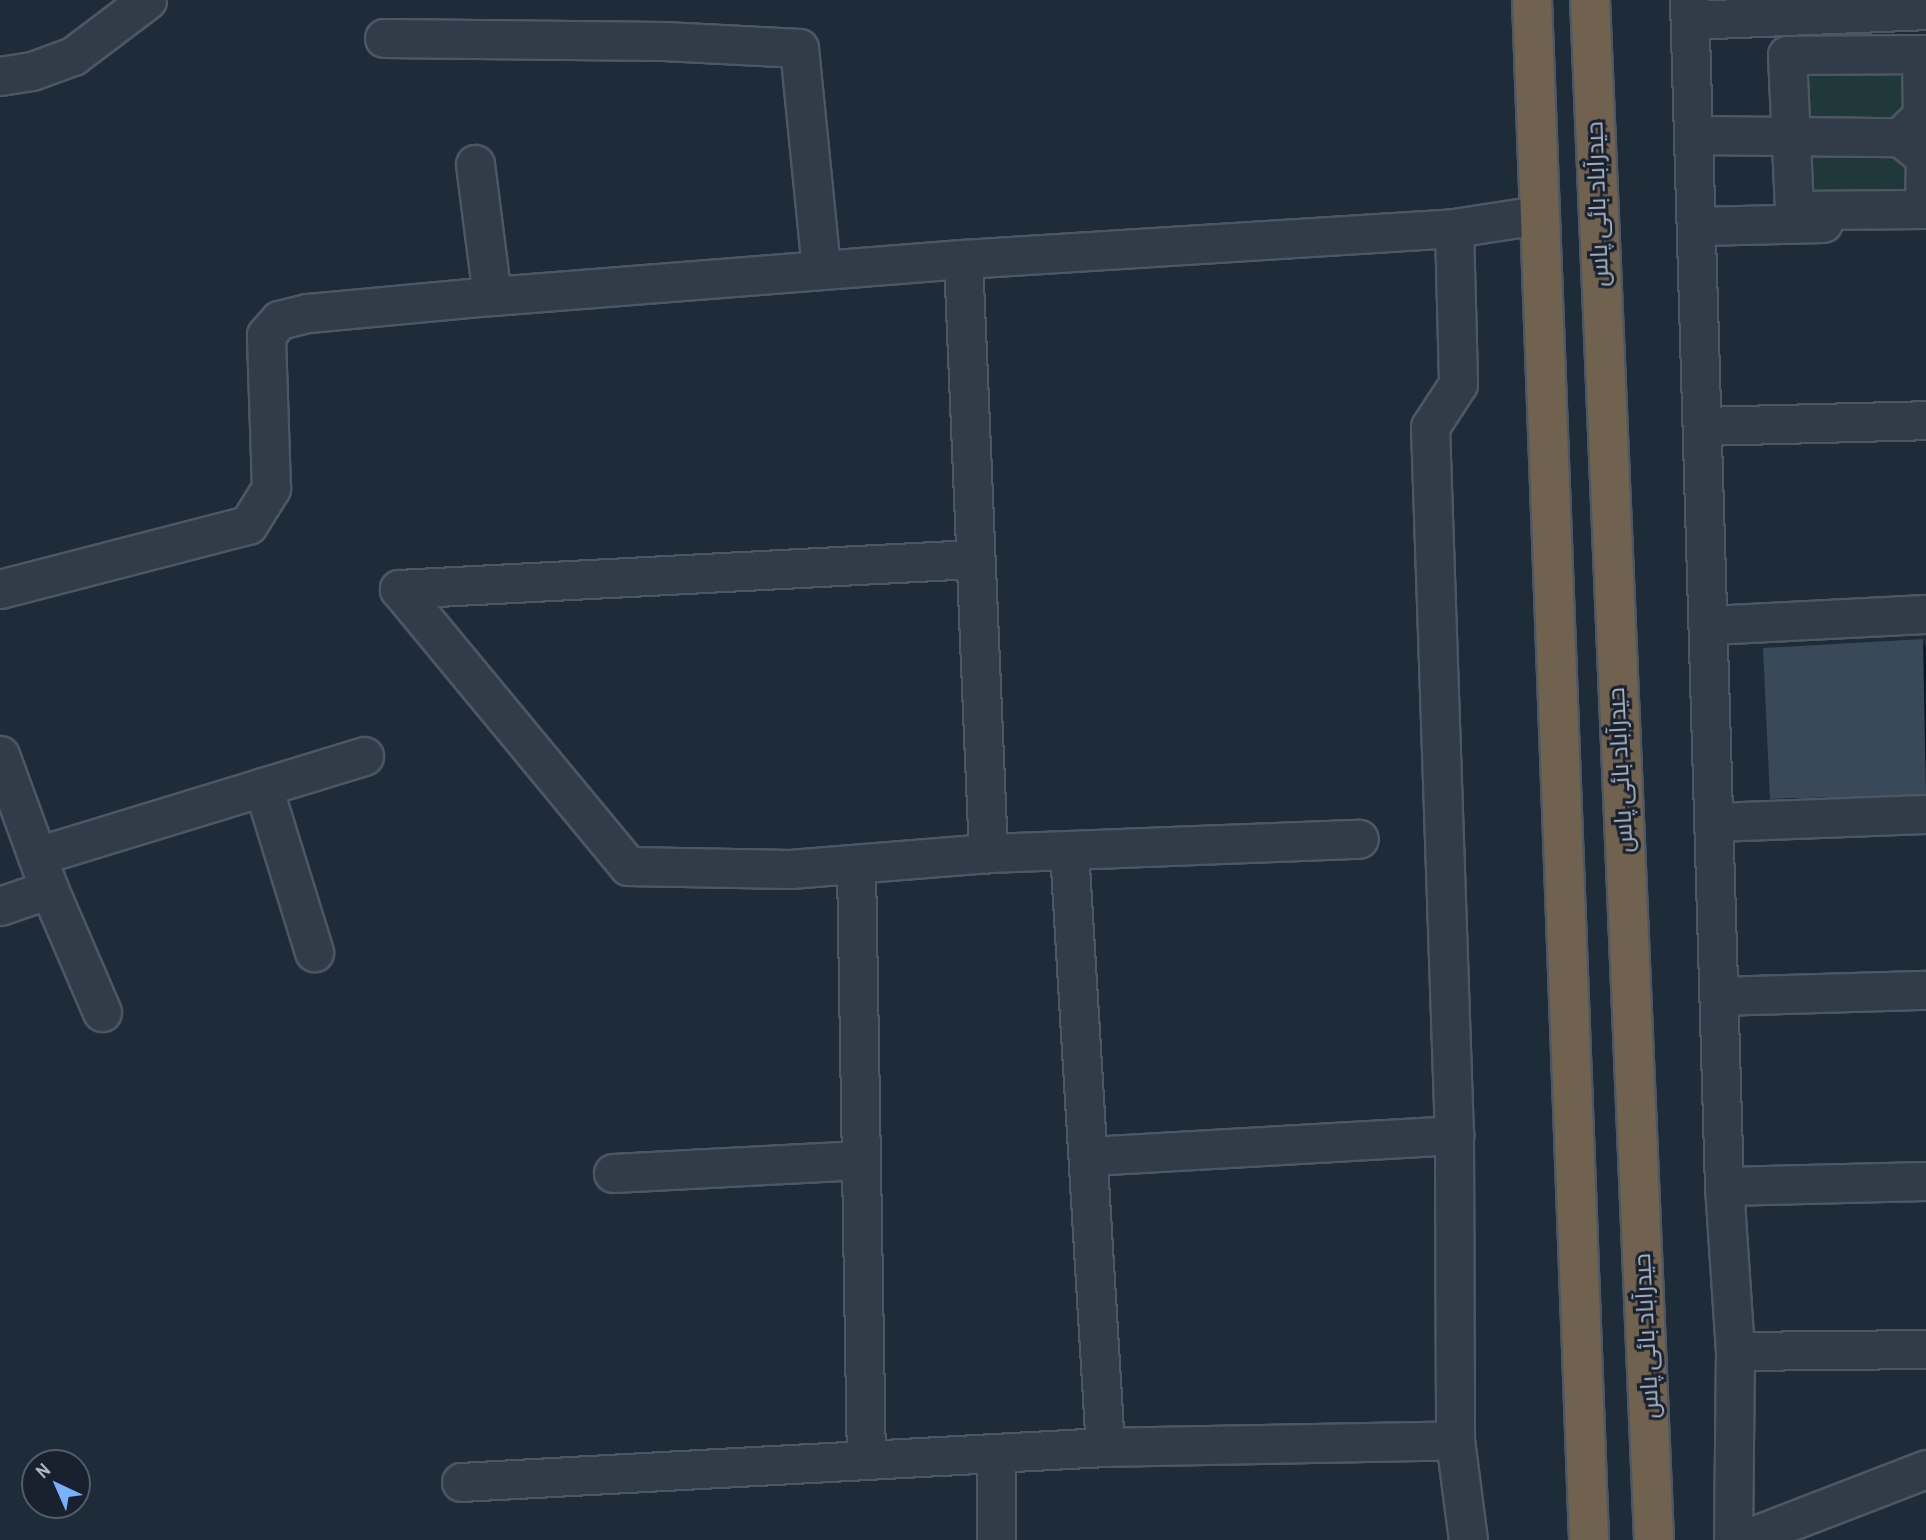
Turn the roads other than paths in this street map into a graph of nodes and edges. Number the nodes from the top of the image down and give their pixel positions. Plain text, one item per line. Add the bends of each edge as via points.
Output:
1 (147, 0) edge
2 (1532, 0) edge
3 (1590, 0) edge
4 (1690, 10) edge
5 (1926, 10) edge
6 (384, 38) dead end
7 (1924, 54) edge
8 (0, 76) edge
9 (1694, 135) junction
10 (1920, 137) edge
11 (1791, 139) junction
12 (475, 164) dead end
13 (1925, 213) edge
14 (1538, 215) junction
15 (1698, 226) junction
16 (1454, 228) junction
17 (963, 259) junction
18 (821, 270) junction
19 (492, 296) junction
20 (1926, 420) edge
21 (1703, 426) junction
22 (973, 559) junction
23 (0, 589) edge
24 (1926, 614) edge
25 (1709, 625) junction
26 (0, 755) edge
27 (364, 756) dead end
28 (263, 787) junction
29 (1926, 814) edge
30 (1714, 822) junction
31 (1359, 839) dead end
32 (1069, 850) junction
33 (988, 853) junction
34 (856, 866) junction
35 (43, 873) junction
36 (0, 906) edge
37 (314, 952) dead end
38 (1926, 990) edge
39 (1719, 996) junction
40 (102, 1012) dead end
41 (1454, 1135) junction
42 (1091, 1156) junction
43 (861, 1160) junction
44 (613, 1173) dead end
45 (1926, 1181) edge
46 (1724, 1186) junction
47 (1926, 1349) edge
48 (1735, 1351) junction
49 (1455, 1440) junction
50 (1105, 1447) junction
51 (996, 1453) junction
52 (866, 1460) junction
53 (1926, 1469) edge
54 (461, 1482) dead end
55 (996, 1540) edge
56 (1468, 1540) edge
57 (1589, 1540) edge
58 (1654, 1540) edge
59 (1733, 1540) edge
60 (1742, 1540) edge

1 - 8 street via 74,56 32,71
2 - 14 highway
3 - 58 highway, حیدرآباد بائی پاس
4 - 5 street
4 - 9 street
6 - 18 street via 664,41 799,48
7 - 10 street
7 - 11 street via 1787,55
9 - 11 street
9 - 15 street
10 - 11 street
10 - 13 street
11 - 13 street via 1794,210
12 - 19 street
13 - 15 street
14 - 16 street
14 - 57 highway
15 - 21 street
16 - 17 street
16 - 41 street via 1458,384 1430,427
17 - 18 street
17 - 22 street
18 - 19 street
19 - 23 street via 279,320 266,335 271,488 248,525
20 - 21 street
21 - 25 street
22 - 33 street
22 - 34 street via 398,589 628,866
24 - 25 street
25 - 30 street
26 - 35 street
27 - 28 street
28 - 35 street
28 - 37 street
29 - 30 street
30 - 39 street
31 - 32 street
32 - 33 street
32 - 42 street
33 - 34 street
34 - 43 street
35 - 36 street
35 - 40 street
38 - 39 street
39 - 46 street
41 - 42 street
41 - 49 street
42 - 50 street
43 - 44 street
43 - 52 street
45 - 46 street
46 - 48 street
47 - 48 street
48 - 59 street
49 - 50 street
49 - 56 street
50 - 51 street
51 - 52 street
51 - 55 street
52 - 54 street
53 - 60 street

